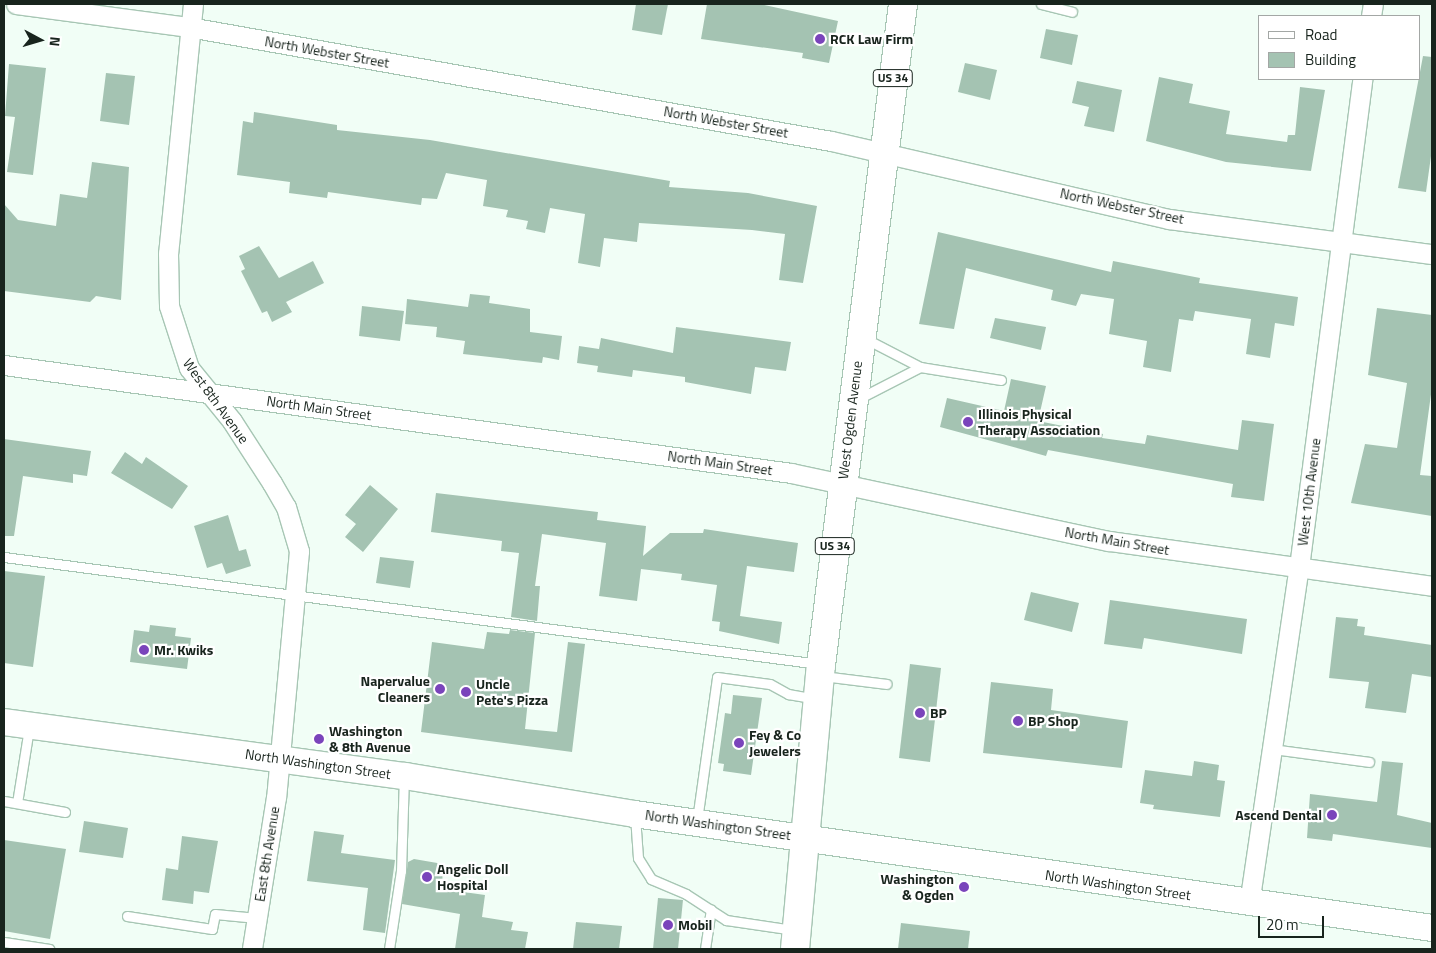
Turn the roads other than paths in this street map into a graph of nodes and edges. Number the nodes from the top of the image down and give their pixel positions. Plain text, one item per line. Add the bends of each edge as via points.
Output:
1 (16, 4) edge
2 (193, 4) edge
3 (903, 4) edge
4 (1040, 4) edge
5 (1072, 12) dead end
6 (190, 27) junction
7 (1362, 80) edge
8 (884, 152) junction
9 (1340, 242) junction
10 (1432, 254) edge
11 (861, 336) junction
12 (4, 365) edge
13 (920, 367) junction
14 (1001, 380) dead end
15 (209, 393) junction
16 (852, 401) junction
17 (842, 483) junction
18 (4, 557) edge
19 (1299, 567) junction
20 (1432, 586) edge
21 (298, 596) junction
22 (819, 680) junction
23 (887, 684) dead end
24 (4, 722) edge
25 (29, 725) junction
26 (1272, 748) junction
27 (279, 759) junction
28 (1369, 762) dead end
29 (405, 776) junction
30 (4, 801) edge
31 (17, 803) junction
32 (65, 812) dead end
33 (634, 814) junction
34 (697, 822) junction
35 (804, 838) junction
36 (1249, 904) junction
37 (711, 909) junction
38 (127, 916) dead end
39 (256, 918) junction
40 (1432, 928) edge
41 (796, 940) edge
42 (4, 942) edge
43 (49, 949) edge
44 (252, 949) edge
45 (389, 949) edge
46 (705, 949) edge

1 - 6 street, North Webster Street
2 - 6 street, West 8th Avenue
3 - 8 main road, West Ogden Avenue / US 34
4 - 5 lane
6 - 8 street, North Webster Street
6 - 15 street, West 8th Avenue via 166,282 181,352
7 - 9 street, West 10th Avenue
8 - 9 street, North Webster Street via 1169,219
8 - 11 main road, West Ogden Avenue / US 34
9 - 10 street, North Webster Street
9 - 19 street, West 10th Avenue
11 - 13 lane
11 - 16 main road, West Ogden Avenue / US 34
12 - 15 street, North Main Street
13 - 14 lane
13 - 16 lane
15 - 17 street, North Main Street
15 - 21 street, West 8th Avenue via 232,421 286,507 299,551
16 - 17 main road, West Ogden Avenue / US 34
17 - 19 street, North Main Street via 1109,541
17 - 22 main road, West Ogden Avenue / US 34
18 - 21 lane
19 - 20 street, North Main Street
19 - 26 street, West 10th Avenue
21 - 22 lane
21 - 27 street, West 8th Avenue
22 - 23 lane
22 - 34 lane via 788,694 770,684 717,677
22 - 35 main road, West Ogden Avenue / US 34
24 - 25 main road, North Washington Street
25 - 27 main road, North Washington Street
25 - 31 lane
26 - 28 lane
26 - 36 street, West 10th Avenue
27 - 29 main road, North Washington Street
27 - 39 street, East 8th Avenue
29 - 33 main road, North Washington Street
29 - 45 lane via 401,870
30 - 31 lane
31 - 32 lane
33 - 34 main road, North Washington Street
33 - 37 lane via 643,870 651,879
34 - 35 main road, North Washington Street
35 - 36 main road, North Washington Street
35 - 41 main road, US 34
36 - 40 main road, North Washington Street
37 - 41 lane via 744,924
37 - 46 lane
38 - 39 lane via 212,930 215,914
39 - 44 street, East 8th Avenue
42 - 43 lane

